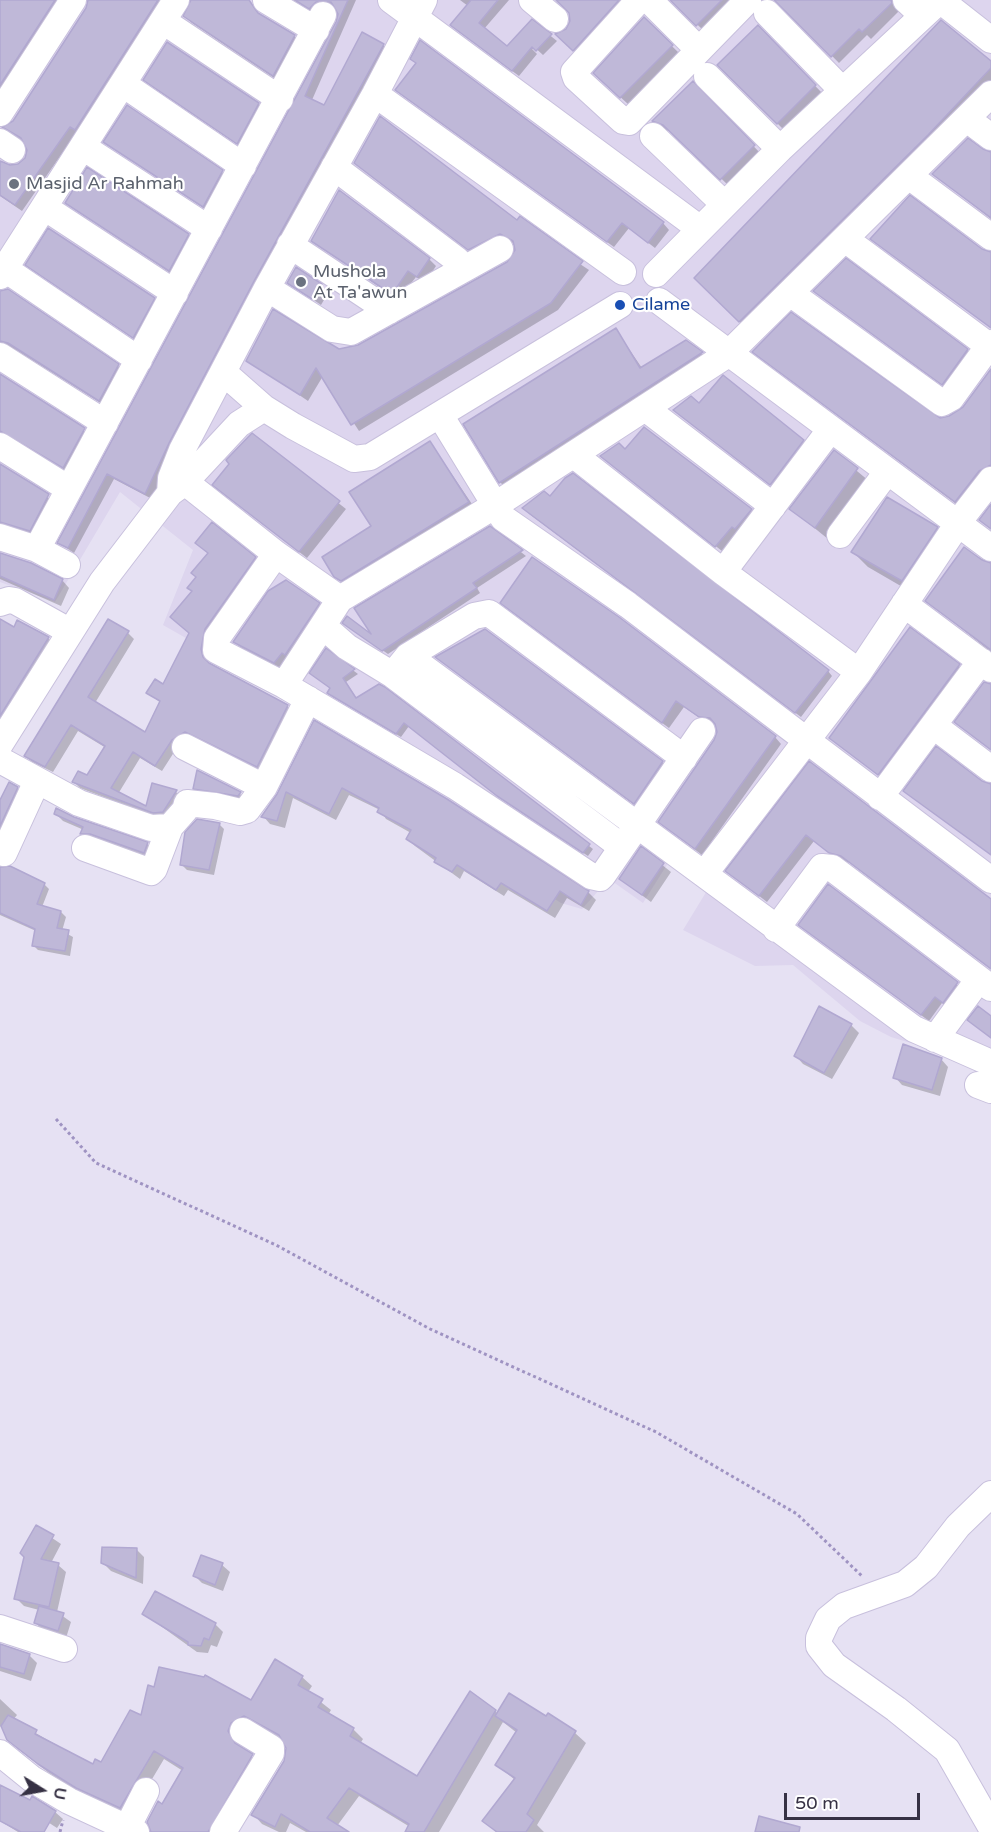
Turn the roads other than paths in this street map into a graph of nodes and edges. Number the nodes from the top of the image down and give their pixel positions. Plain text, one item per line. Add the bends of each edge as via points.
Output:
1 (73, 0) edge
2 (266, 0) edge
3 (391, 0) edge
4 (532, 0) edge
5 (639, 0) edge
6 (649, 0) edge
7 (927, 4) edge
8 (757, 6) edge
9 (419, 9) edge
10 (170, 10) edge
11 (555, 19) dead end
12 (991, 40) edge
13 (699, 50) junction
14 (707, 76) dead end
15 (123, 84) junction
16 (842, 90) junction
17 (375, 94) junction
18 (991, 94) edge
19 (279, 99) junction
20 (0, 112) edge
21 (967, 119) junction
22 (653, 136) dead end
23 (991, 137) edge
24 (82, 147) junction
25 (780, 149) junction
26 (243, 166) junction
27 (334, 167) junction
28 (909, 176) junction
29 (724, 204) junction
30 (44, 207) junction
31 (699, 228) junction
32 (209, 230) junction
33 (991, 237) edge
34 (845, 239) junction
35 (290, 245) junction
36 (500, 249) dead end
37 (4, 262) edge
38 (462, 270) junction
39 (623, 272) junction
40 (656, 274) junction
41 (267, 288) junction
42 (175, 293) junction
43 (790, 293) junction
44 (659, 301) junction
45 (620, 305) junction
46 (389, 311) junction
47 (990, 345) edge
48 (728, 354) junction
49 (0, 356) edge
50 (139, 360) junction
51 (224, 372) junction
52 (264, 408) junction
53 (645, 408) junction
54 (440, 415) junction
55 (105, 423) junction
56 (830, 430) junction
57 (0, 446) edge
58 (574, 454) junction
59 (887, 472) junction
60 (991, 480) edge
61 (178, 488) junction
62 (69, 489) junction
63 (494, 506) junction
64 (773, 506) junction
65 (957, 524) junction
66 (840, 535) dead end
67 (0, 537) edge
68 (991, 548) edge
69 (37, 549) junction
70 (276, 554) junction
71 (67, 565) dead end
72 (723, 572) junction
73 (340, 599) junction
74 (0, 603) edge
75 (904, 604) junction
76 (323, 626) junction
77 (69, 631) junction
78 (400, 665) junction
79 (986, 665) edge
80 (859, 672) junction
81 (284, 685) junction
82 (308, 699) junction
83 (934, 726) junction
84 (702, 731) dead end
85 (806, 742) junction
86 (0, 744) edge
87 (185, 747) dead end
88 (684, 758) junction
89 (0, 760) edge
90 (991, 769) edge
91 (37, 781) junction
92 (264, 787) junction
93 (880, 798) junction
94 (636, 823) junction
95 (170, 827) junction
96 (598, 829) junction
97 (622, 847) junction
98 (85, 848) dead end
99 (4, 853) dead end
100 (705, 873) junction
101 (991, 880) edge
102 (776, 929) junction
103 (985, 983) edge
104 (935, 1039) junction
105 (991, 1063) edge
106 (991, 1494) edge
107 (0, 1628) edge
108 (64, 1649) dead end
109 (243, 1731) dead end
110 (0, 1753) edge
111 (146, 1791) dead end
112 (991, 1827) edge
113 (131, 1830) edge
114 (223, 1832) edge

1 - 20 street
2 - 19 street via 320,23
3 - 9 street
4 - 11 street
5 - 13 street via 575,69 576,78 623,121 633,120
6 - 13 street
7 - 12 street
7 - 16 street
8 - 13 street
8 - 16 street
9 - 17 street
9 - 31 street
10 - 15 street
10 - 19 street
14 - 25 street
15 - 24 street
15 - 26 street
16 - 25 street
17 - 27 street
17 - 39 street
18 - 21 street
19 - 26 street
21 - 23 street
21 - 28 street
22 - 29 street
24 - 30 street
24 - 32 street
25 - 29 street
26 - 32 street
27 - 35 street
27 - 38 street via 457,261
28 - 33 street
28 - 34 street
29 - 31 street
30 - 37 street
30 - 42 street
31 - 40 street
32 - 42 street
34 - 43 street
34 - 47 street
35 - 41 street
35 - 46 street
36 - 38 street
37 - 50 street
38 - 46 street
39 - 40 street via 640,266
39 - 45 street via 614,288
40 - 44 street via 662,292
41 - 46 street via 342,333
41 - 51 street
42 - 50 street
43 - 47 street via 942,403 951,399
43 - 48 street
44 - 45 street via 645,312 627,311
44 - 48 street
45 - 54 street
48 - 53 street
48 - 56 street
49 - 55 street
50 - 55 street
51 - 52 street
51 - 61 street via 182,450 171,478
52 - 54 street via 354,459 370,457
52 - 61 street via 240,424
53 - 58 street
53 - 64 street
54 - 63 street
55 - 62 street
56 - 59 street
56 - 64 street
57 - 62 street
58 - 63 street
58 - 72 street
59 - 65 street
59 - 66 street
60 - 65 street
61 - 70 street
61 - 77 street via 102,582
62 - 69 street
63 - 73 street
63 - 85 street via 503,518 627,605
64 - 72 street
65 - 68 street
65 - 75 street
67 - 69 street
69 - 71 street
70 - 73 street
70 - 81 street via 215,645 222,653
72 - 80 street
73 - 76 street
74 - 77 street via 15,601
75 - 79 street
75 - 80 street
76 - 78 street via 347,646
76 - 81 street
77 - 86 street
78 - 88 street via 474,616 489,613
78 - 94 street
78 - 96 street
79 - 83 street
80 - 85 street
81 - 82 street
82 - 92 street
82 - 97 street via 455,786 591,876 600,878
83 - 90 street
83 - 93 street
84 - 88 street
85 - 93 street
85 - 100 street
87 - 92 street
88 - 94 street
89 - 91 street
91 - 95 street via 79,803 123,819 151,828
91 - 99 street
92 - 95 street via 247,810 240,812 187,803
93 - 101 street
94 - 96 street
94 - 97 street
94 - 100 street
95 - 98 street via 151,872
96 - 97 street
100 - 102 street
102 - 103 street via 822,867 827,867 848,878
102 - 104 street via 914,1029
103 - 104 street
104 - 105 street
106 - 112 street via 906,1584 844,1606 828,1620 819,1638 819,1646 834,1665 947,1750
107 - 108 street
109 - 114 street via 271,1748 271,1753
110 - 113 street via 60,1796
111 - 113 street

